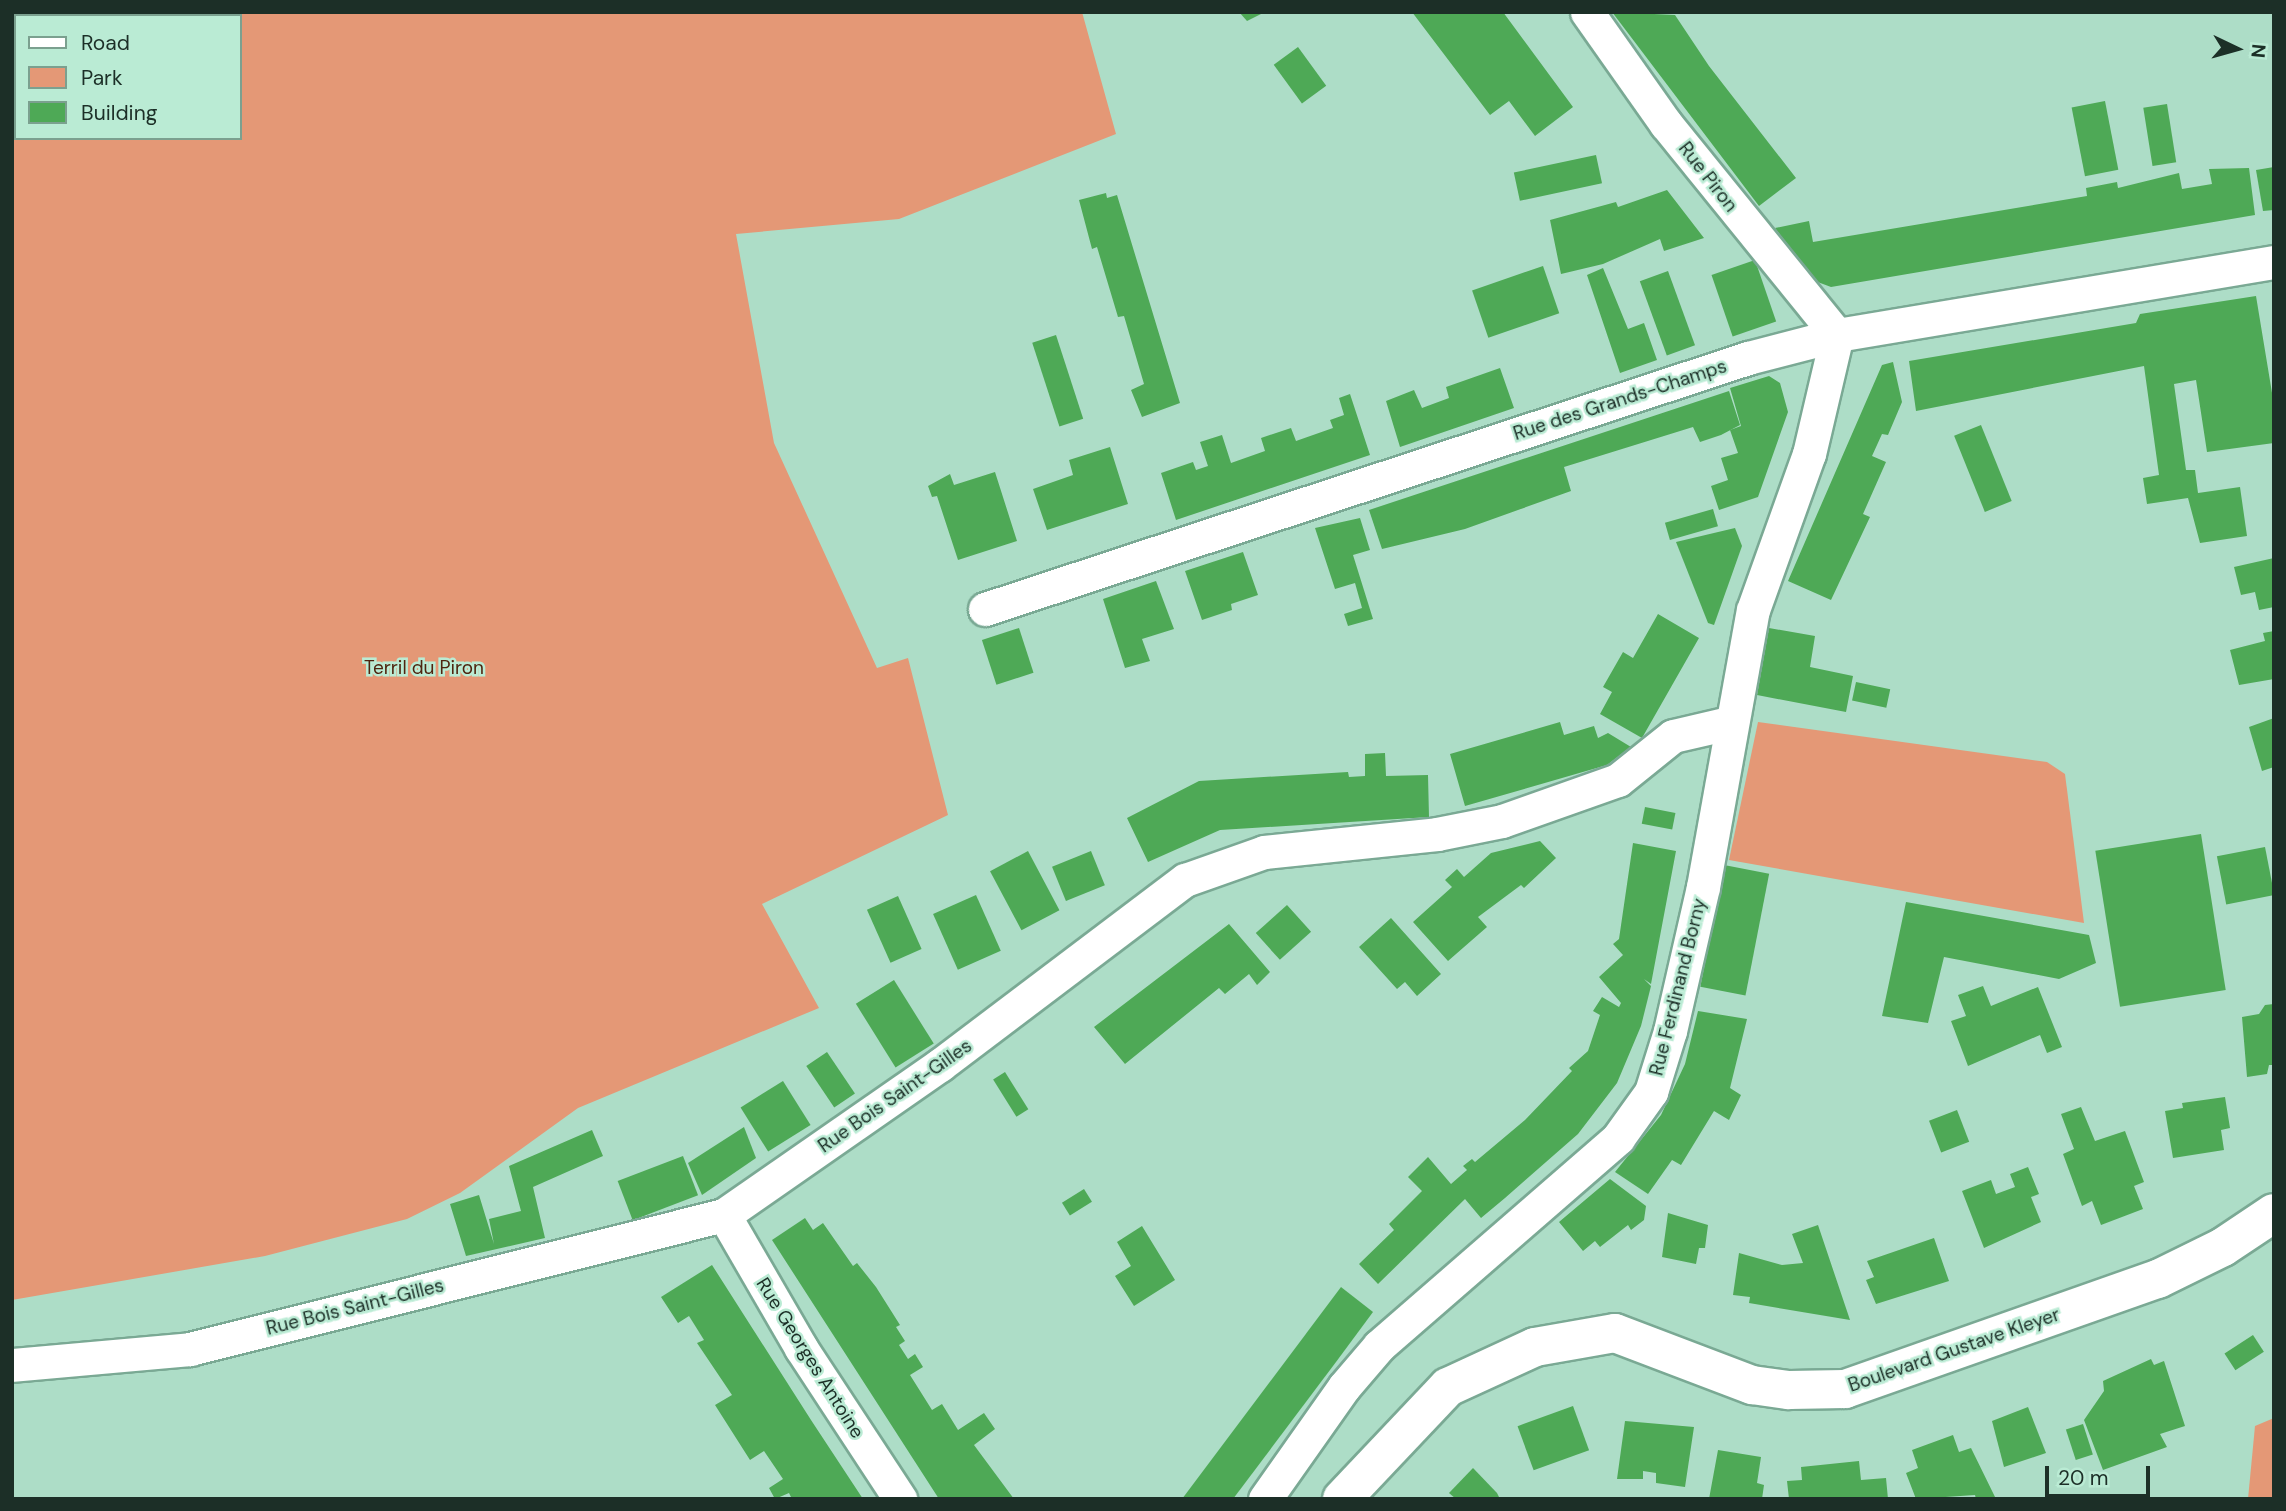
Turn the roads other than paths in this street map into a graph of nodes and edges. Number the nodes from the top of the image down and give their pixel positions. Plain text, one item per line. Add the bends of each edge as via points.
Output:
1 (1587, 12) edge
2 (2274, 262) edge
3 (1837, 335) junction
4 (985, 609) dead end
5 (1729, 723) junction
6 (2274, 1213) edge
7 (724, 1215) junction
8 (12, 1365) edge
9 (900, 1499) edge
10 (1265, 1499) edge
11 (1342, 1499) edge

1 - 3 street, Rue Piron via 1666,124
2 - 3 street, Rue des Grands-Champs
3 - 4 street, Rue des Grands-Champs via 1748,358
3 - 5 street, Rue Ferdinand Borny via 1809,454 1753,610
5 - 7 street, Rue Bois Saint-Gilles via 1673,736 1618,780 1502,821 1437,834 1264,852 1185,880 950,1058
5 - 10 street, Rue Ferdinand Borny via 1703,887 1651,1092 1618,1138 1379,1346 1344,1387
6 - 11 street, Boulevard Gustave Kleyer via 2223,1247 2158,1279 1845,1389 1752,1385 1615,1333 1535,1347 1448,1387
7 - 8 street, Rue Bois Saint-Gilles via 190,1349
7 - 9 street, Rue Georges Antoine via 801,1348

